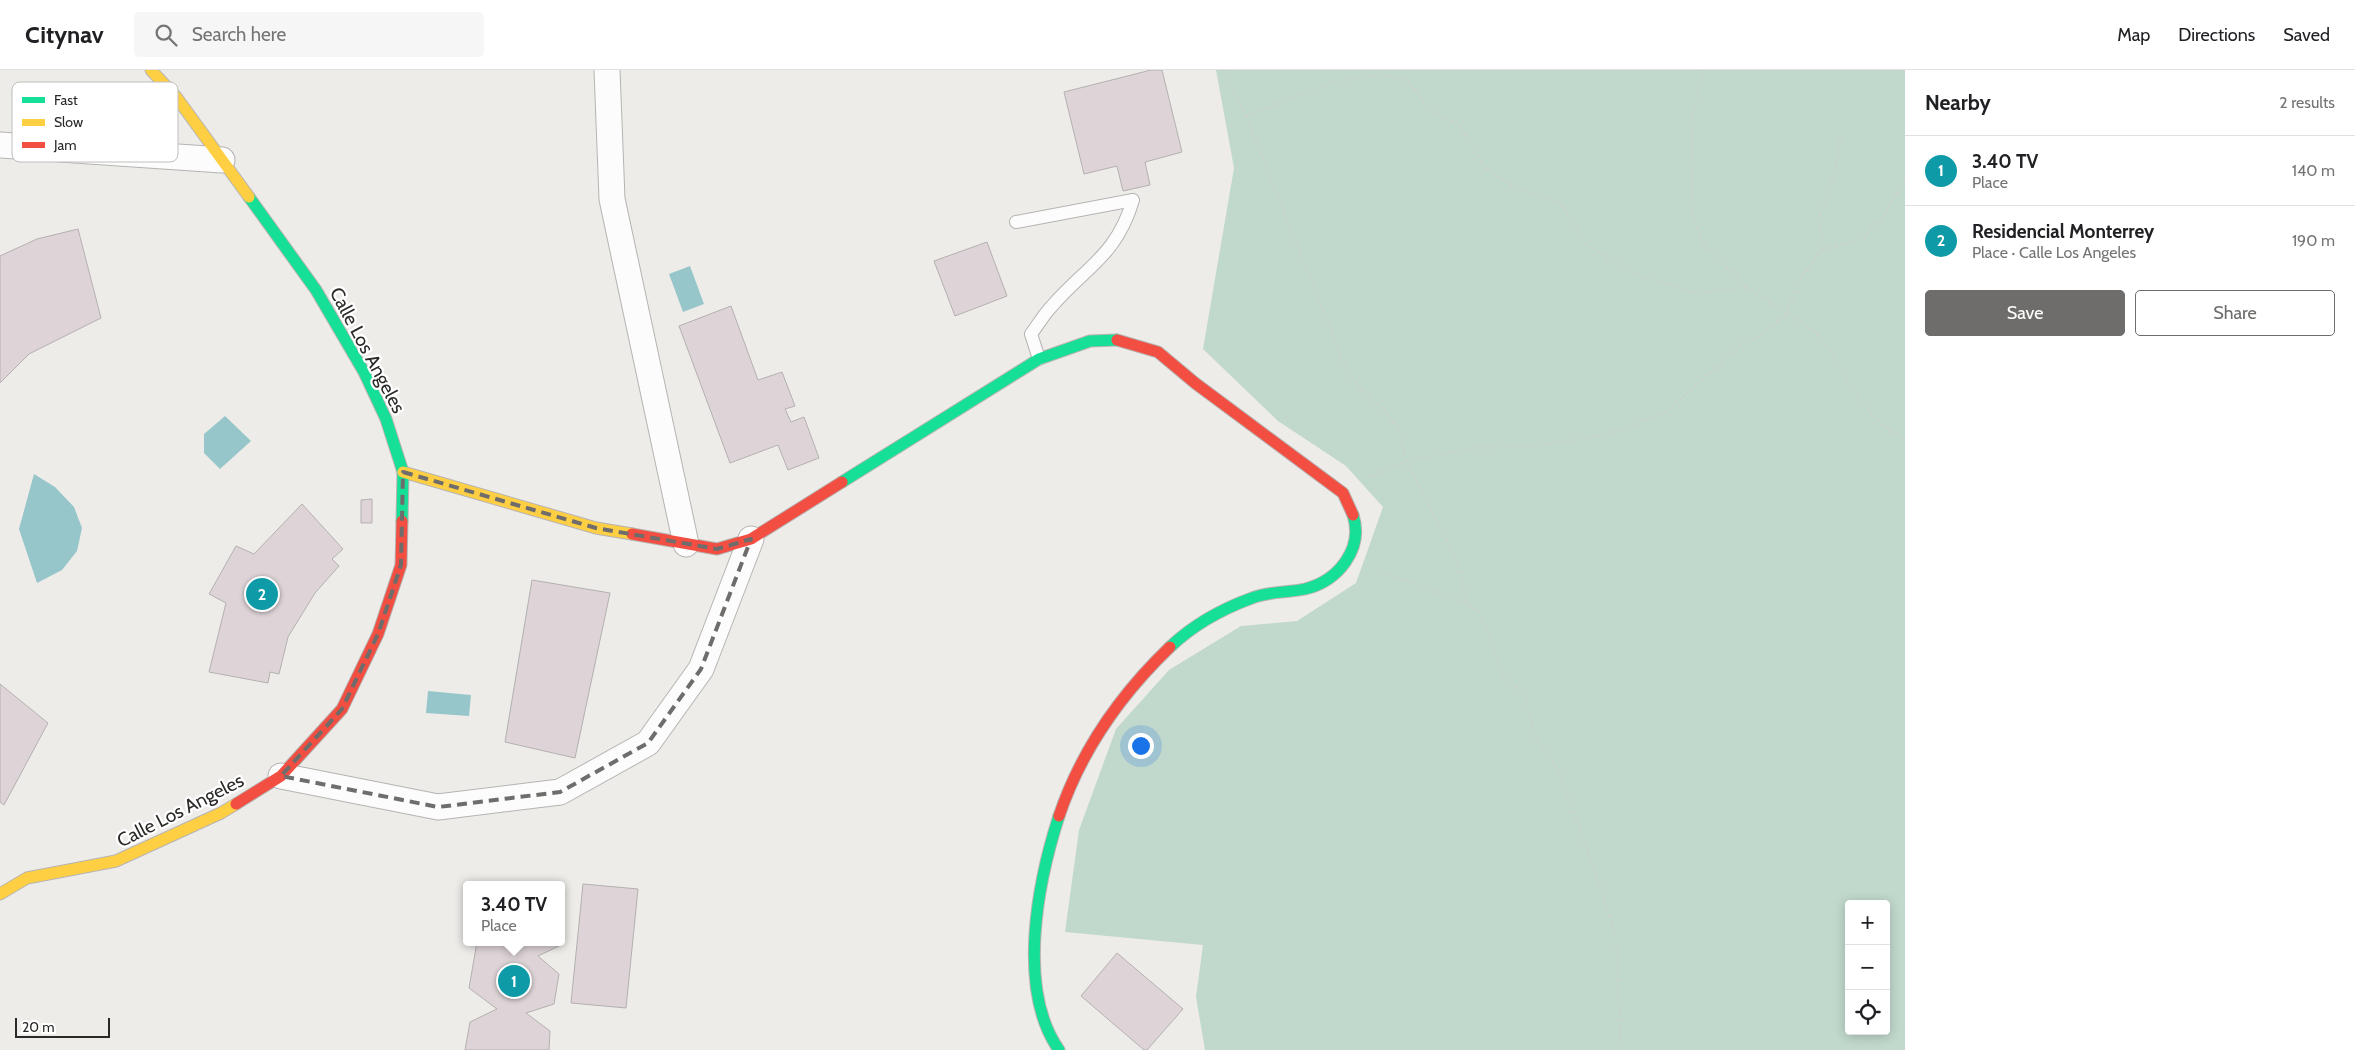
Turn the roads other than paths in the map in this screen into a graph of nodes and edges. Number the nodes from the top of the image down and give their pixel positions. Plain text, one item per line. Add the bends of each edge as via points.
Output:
1 (151, 70) edge
2 (607, 70) edge
3 (162, 82) edge
4 (178, 101) edge
5 (178, 157) edge
6 (222, 160) junction
7 (1016, 222) dead end
8 (1039, 359) junction
9 (403, 472) junction
10 (751, 539) junction
11 (686, 544) junction
12 (281, 776) junction
13 (0, 894) edge
14 (1059, 1050) edge

1 - 3 street, Calle Los Angeles
2 - 11 street via 612,199
4 - 6 street, Calle Los Angeles
5 - 6 street
6 - 9 street, Calle Los Angeles via 316,290 364,372 386,418
7 - 8 lane via 1133,200 1127,218 1100,260 1052,306 1031,334
8 - 10 street
8 - 14 street via 1090,341 1121,340 1158,352 1343,494 1355,514 1357,538 1348,558 1324,580 1303,590 1265,593 1228,607 1189,630 1156,661 1085,755 1059,816 1038,906 1034,961 1041,1010
9 - 11 street via 596,528
9 - 12 street, Calle Los Angeles via 401,565 378,634 342,709
10 - 11 street via 717,549
10 - 12 street via 701,669 648,743 560,792 438,807
12 - 13 street, Calle Los Angeles via 222,813 116,861 27,878

